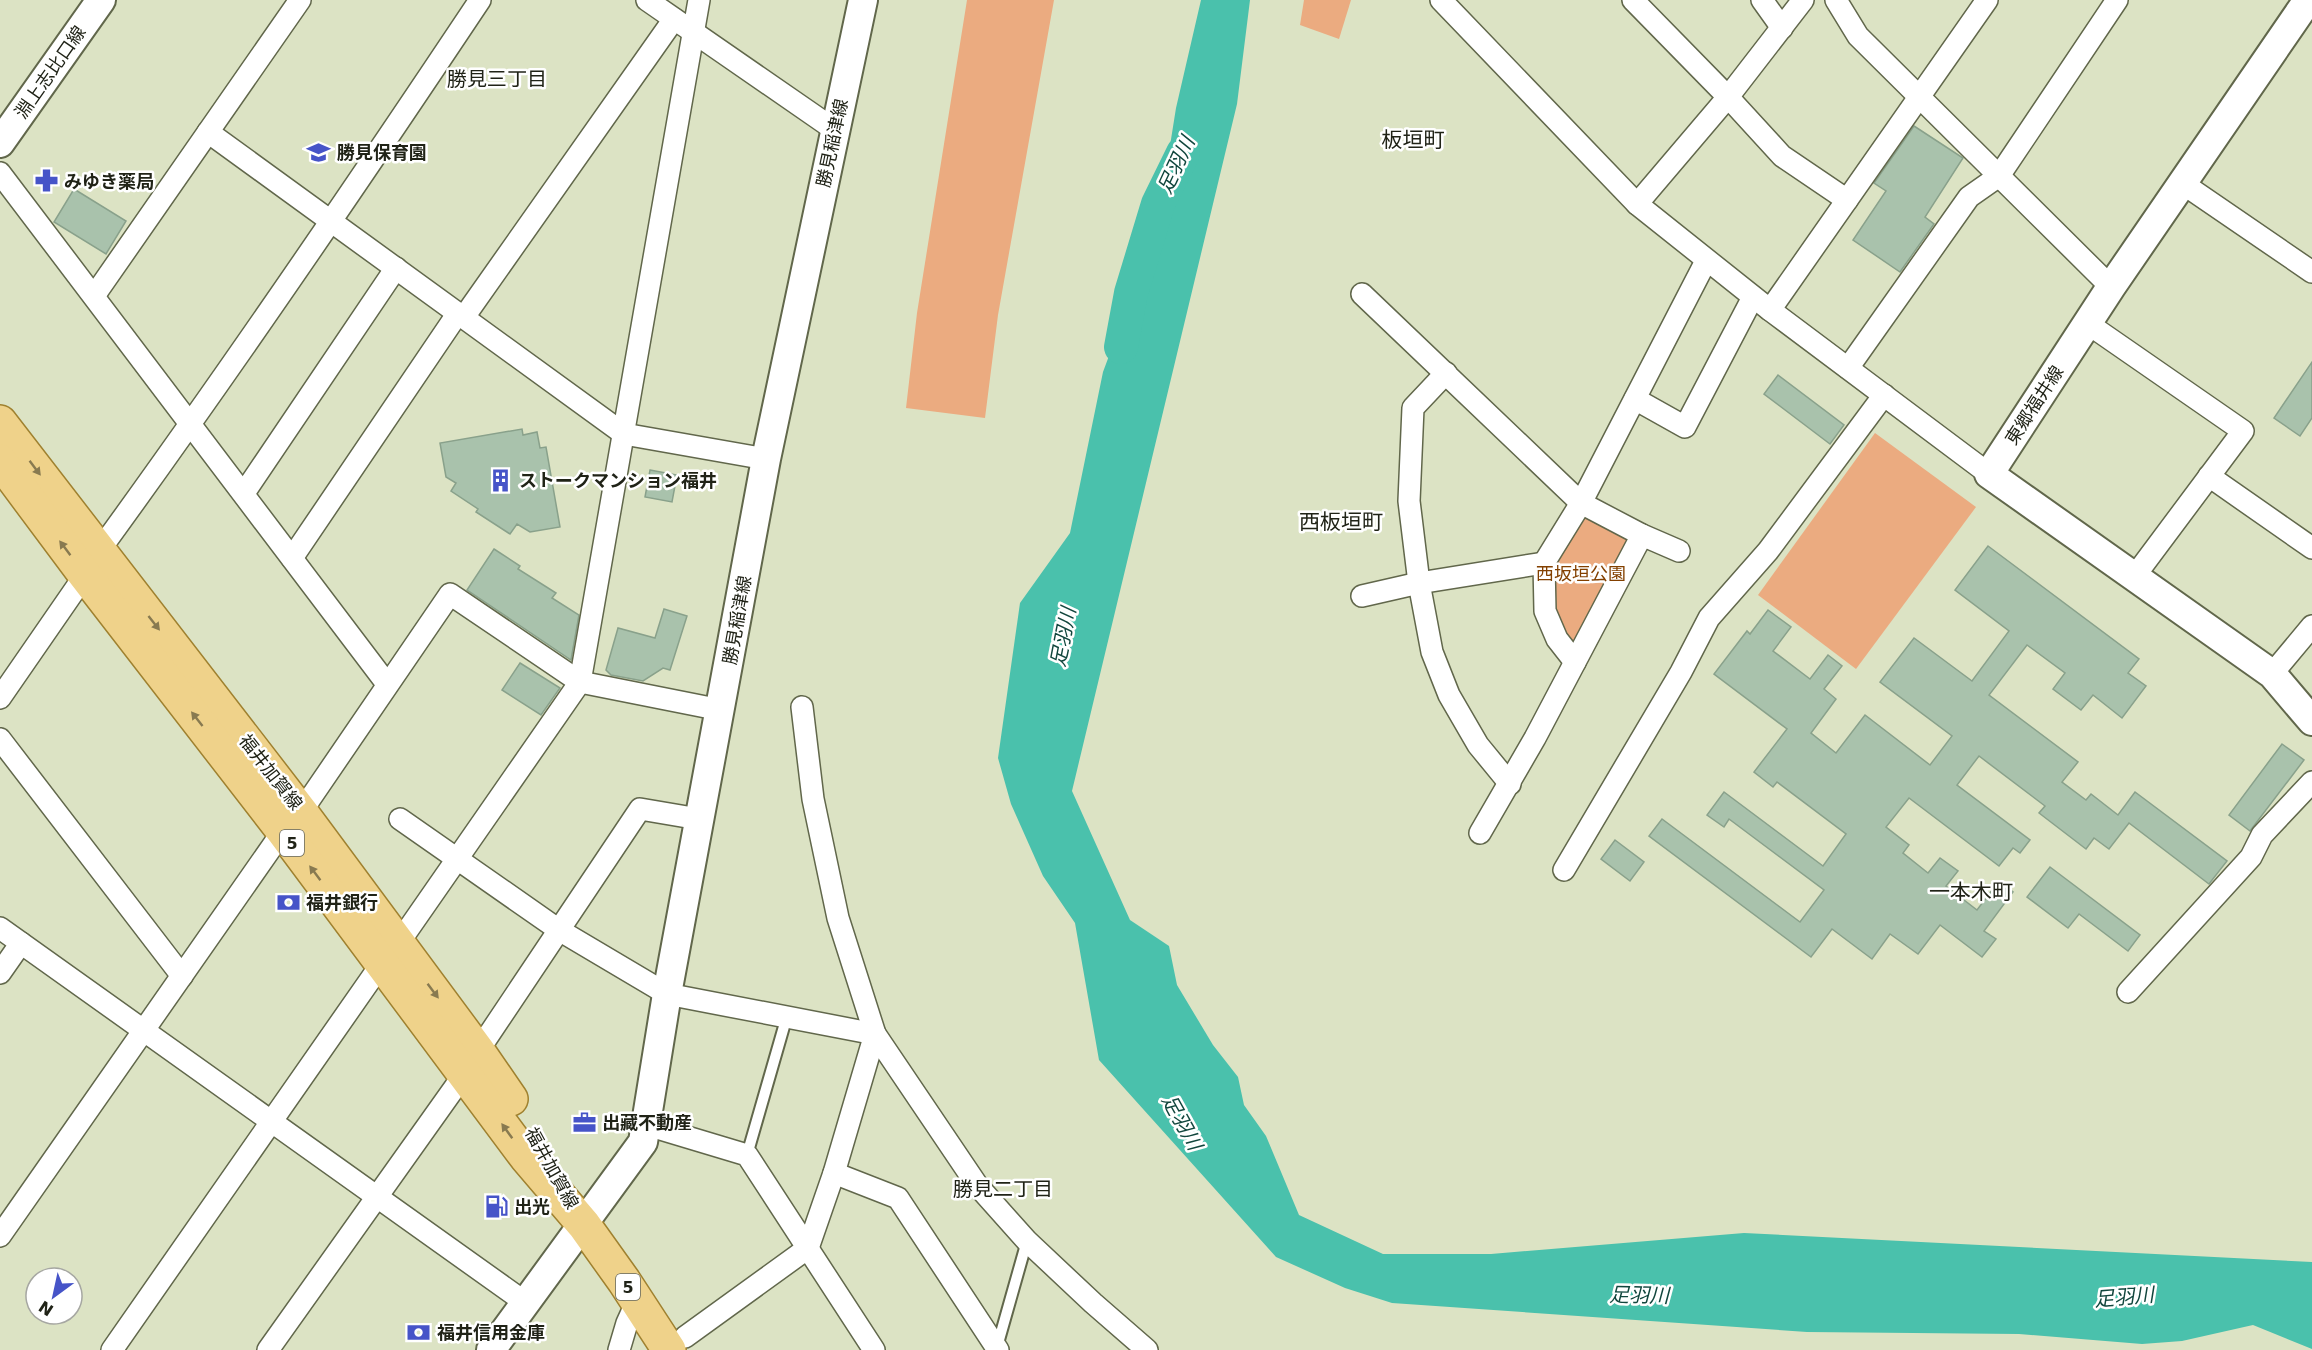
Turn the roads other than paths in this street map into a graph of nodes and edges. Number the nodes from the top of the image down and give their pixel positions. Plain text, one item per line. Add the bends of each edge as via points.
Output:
1 (101, 0) edge
2 (300, 0) edge
3 (480, 0) edge
4 (647, 0) edge
5 (699, 0) edge
6 (863, 0) edge
7 (1441, 0) edge
8 (1633, 0) edge
9 (1762, 0) edge
10 (1803, 0) edge
11 (1836, 0) edge
12 (1987, 0) edge
13 (2117, 0) edge
14 (2308, 0) edge
15 (674, 19) junction
16 (1782, 28) junction
17 (693, 32) junction
18 (1920, 96) junction
19 (1728, 97) junction
20 (835, 130) junction
21 (208, 132) junction
22 (0, 143) edge
23 (0, 172) edge
24 (1999, 176) junction
25 (2182, 183) junction
26 (1847, 200) junction
27 (1637, 204) junction
28 (332, 222) junction
29 (1706, 261) junction
30 (396, 268) junction
31 (2312, 272) edge
32 (2110, 287) junction
33 (1362, 294) dead end
34 (94, 296) junction
35 (1752, 297) junction
36 (1770, 310) junction
37 (461, 315) junction
38 (2087, 323) junction
39 (1848, 368) junction
40 (1446, 373) junction
41 (1884, 395) junction
42 (1635, 399) junction
43 (0, 422) edge
44 (192, 424) junction
45 (624, 434) junction
46 (766, 459) junction
47 (0, 461) edge
48 (1989, 474) junction
49 (2209, 476) junction
50 (244, 493) junction
51 (1581, 503) junction
52 (1642, 535) junction
53 (2312, 548) edge
54 (1679, 551) dead end
55 (292, 558) junction
56 (92, 563) junction
57 (1544, 563) junction
58 (2134, 577) junction
59 (1419, 583) junction
60 (1362, 596) dead end
61 (2312, 626) edge
62 (1575, 662) junction
63 (2272, 674) junction
64 (580, 682) junction
65 (387, 684) junction
66 (0, 698) edge
67 (802, 707) dead end
68 (721, 710) junction
69 (2312, 721) edge
70 (0, 739) edge
71 (2312, 782) edge
72 (1510, 784) junction
73 (400, 819) dead end
74 (699, 819) junction
75 (292, 821) junction
76 (1480, 833) dead end
77 (457, 860) junction
78 (1564, 870) dead end
79 (0, 928) edge
80 (559, 930) junction
81 (21, 943) junction
82 (390, 954) junction
83 (0, 973) edge
84 (182, 976) junction
85 (2128, 992) dead end
86 (668, 994) junction
87 (787, 1016) junction
88 (144, 1030) junction
89 (875, 1034) junction
90 (472, 1062) junction
91 (271, 1122) junction
92 (647, 1125) junction
93 (747, 1155) junction
94 (834, 1173) junction
95 (376, 1196) junction
96 (584, 1225) junction
97 (0, 1236) edge
98 (1027, 1241) junction
99 (808, 1248) junction
100 (637, 1301) junction
101 (526, 1303) junction
102 (677, 1344) edge
103 (997, 1349) edge
104 (112, 1350) edge
105 (268, 1350) edge
106 (490, 1350) edge
107 (619, 1350) edge
108 (874, 1350) edge
109 (1148, 1350) edge

1 - 22 main road, 淵上志比口線
2 - 21 street
3 - 28 street
4 - 15 street
5 - 17 street
6 - 20 main road, 勝見稲津線
7 - 27 street
8 - 19 street
9 - 16 street
10 - 16 street
11 - 18 street via 1858,36
12 - 18 street
13 - 24 street
14 - 25 main road, 東郷福井線
15 - 17 street
15 - 37 street
16 - 19 street
17 - 20 street
17 - 45 street
18 - 24 street
18 - 26 street
19 - 26 street via 1782,156
19 - 27 street
20 - 46 main road, 勝見稲津線
21 - 28 street
21 - 34 street
23 - 34 street
24 - 32 street
24 - 39 street via 1969,197
25 - 31 street
25 - 32 main road, 東郷福井線
26 - 36 street
27 - 29 street
28 - 30 street
28 - 44 street
29 - 35 street
29 - 42 street
30 - 37 street
30 - 50 street
32 - 38 main road, 東郷福井線
33 - 40 street
34 - 44 street
35 - 36 street
35 - 42 street via 1685,427
36 - 39 street
37 - 45 street
37 - 55 street
38 - 48 main road, 東郷福井線
38 - 49 street via 2243,431
39 - 41 street
40 - 51 street
40 - 59 street via 1413,408 1409,501
41 - 48 street
41 - 78 street via 1768,551 1709,618
42 - 51 street
43 -> 56 main road, 福井加賀線 / 5
44 - 50 street
44 - 56 street
45 - 46 street
45 - 64 street
46 - 68 main road, 勝見稲津線
56 -> 47 main road, 福井加賀線 / 5
48 - 58 main road
49 - 53 street
49 - 58 street
50 - 55 street
51 - 52 street
51 - 57 street
52 - 54 street
52 - 62 street
55 - 65 street
56 - 66 street
56 - 75 main road, 福井加賀線 / 5
57 - 59 street
57 - 62 street via 1545,611 1557,639
58 - 63 main road
59 - 60 street
59 - 72 street via 1432,652 1449,695 1478,745
61 - 63 street
62 - 72 street
63 - 69 main road
64 - 65 street via 450,594
64 - 68 street
64 - 77 street
65 - 75 street
67 - 89 street via 813,799 838,918
68 - 74 main road, 勝見稲津線
70 - 84 street
71 - 85 street via 2262,835 2251,857
72 - 76 street
73 - 77 street
74 - 80 street via 640,809
74 - 86 main road, 勝見稲津線
75 - 82 main road, 福井加賀線 / 5
75 - 84 street
77 - 80 street
77 - 82 street
79 - 81 street
80 - 86 street
80 - 90 street
81 - 83 street
81 - 88 street
82 - 90 main road, 福井加賀線 / 5
82 - 91 street
84 - 88 street
86 - 87 street
86 - 92 main road, 勝見稲津線
87 - 89 street
87 - 93 lane
88 - 91 street
88 - 97 street
89 - 94 street
89 - 98 street via 977,1185
90 - 95 street
90 - 96 main road, 福井加賀線 / 5 via 526,1157
91 - 95 street
91 - 104 street
92 - 93 street
92 - 96 main road, 勝見稲津線 via 643,1142
93 - 99 street
94 - 99 street
94 - 103 street via 898,1198
95 - 101 street
95 - 105 street
96 - 100 main road, 福井加賀線 / 5
96 - 101 main road, 勝見稲津線
98 - 103 lane
98 - 109 street
99 - 102 street
99 - 108 street
100 - 102 main road, 福井加賀線 / 5
100 - 107 street
101 - 106 main road, 勝見稲津線

